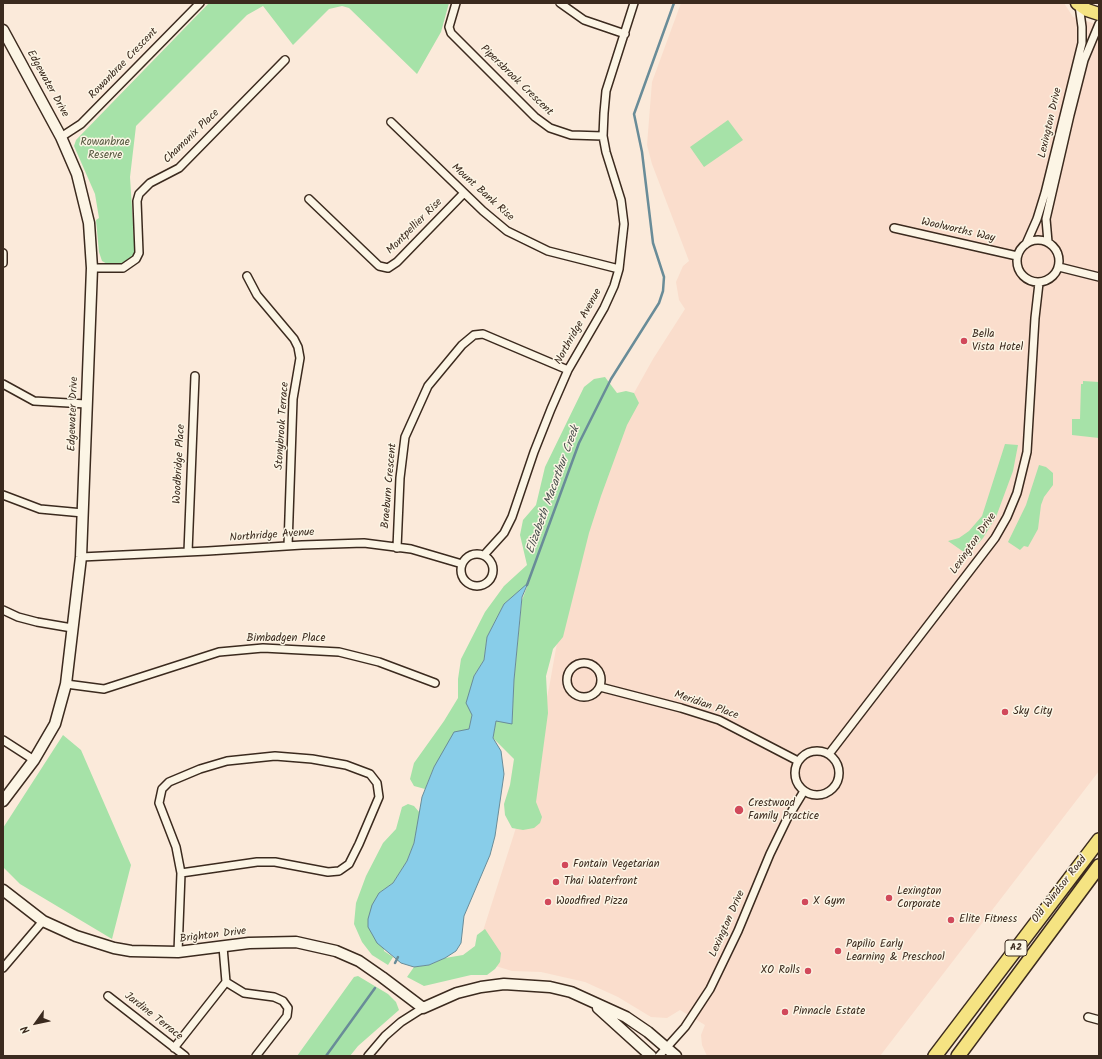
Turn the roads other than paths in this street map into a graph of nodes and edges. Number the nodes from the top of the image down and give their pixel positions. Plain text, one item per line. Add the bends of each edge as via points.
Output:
1 (200, 3) edge
2 (456, 3) edge
3 (560, 3) edge
4 (634, 3) edge
5 (1078, 4) edge
6 (1099, 14) edge
7 (1099, 24) edge
8 (3, 30) edge
9 (625, 34) junction
10 (285, 60) dead end
11 (391, 122) dead end
12 (603, 136) junction
13 (61, 137) junction
14 (464, 193) junction
15 (309, 199) dead end
16 (894, 228) dead end
17 (1048, 242) junction
18 (1026, 244) junction
19 (3, 253) edge
20 (1017, 256) junction
21 (3, 263) edge
22 (1059, 267) junction
23 (92, 268) junction
24 (619, 269) junction
25 (247, 276) dead end
26 (1099, 277) edge
27 (1039, 282) junction
28 (568, 370) junction
29 (195, 376) dead end
30 (3, 384) edge
31 (86, 404) junction
32 (3, 495) edge
33 (83, 513) junction
34 (288, 546) junction
35 (397, 548) junction
36 (188, 552) junction
37 (484, 555) junction
38 (82, 557) junction
39 (462, 564) junction
40 (3, 610) edge
41 (72, 628) junction
42 (435, 683) dead end
43 (66, 684) junction
44 (600, 687) junction
45 (3, 740) edge
46 (829, 754) junction
47 (34, 760) junction
48 (798, 761) junction
49 (804, 791) junction
50 (3, 801) edge
51 (1099, 840) edge
52 (1099, 866) edge
53 (181, 873) junction
54 (3, 890) edge
55 (43, 921) junction
56 (223, 947) junction
57 (178, 952) junction
58 (3, 968) edge
59 (226, 982) junction
60 (108, 996) dead end
61 (590, 1001) junction
62 (423, 1008) junction
63 (1088, 1017) dead end
64 (1099, 1020) edge
65 (174, 1048) junction
66 (667, 1048) junction
67 (184, 1056) edge
68 (256, 1056) edge
69 (368, 1056) edge
70 (651, 1056) edge
71 (659, 1056) edge
72 (676, 1056) edge
73 (934, 1056) edge
74 (958, 1056) edge

1 - 13 street, Rowanbrae Crescent via 81,124
2 - 12 street, Pipersbrook Crescent via 450,26 451,33 536,117 550,128 571,135
3 - 9 street via 584,20
4 - 9 street, Northridge Avenue
5 - 6 main road via 1092,13
5 - 18 street, Lexington Drive via 1082,43 1045,193
7 - 17 street, Lexington Drive via 1084,60 1070,115 1046,219
8 - 13 street, Edgewater Drive
9 - 12 street, Northridge Avenue via 606,91
10 - 23 street, Chamonix Place via 179,168 150,183 139,194 139,253 132,264 123,268
11 - 14 street, Mount Bank Rise
12 - 24 street, Northridge Avenue via 621,200 624,224
13 - 23 street, Edgewater Drive via 84,196
14 - 15 street, Montpellier Rise via 388,268 378,266
14 - 24 street, Mount Bank Rise via 507,231 548,251
16 - 20 street, Woolworths Way
17 - 18 street via 1035,239
17 - 22 street via 1059,255
18 - 20 street
19 - 21 street
20 - 27 street via 1017,267 1023,276
22 - 26 street
22 - 27 street via 1053,277
23 - 31 street, Edgewater Drive
24 - 28 street, Northridge Avenue via 604,308
25 - 34 street, Stonybrook Terrace via 257,295 294,339 300,358 293,399
27 - 46 street, Lexington Drive via 1027,452 1017,493 1007,517 995,538
28 - 35 street, Braeburn Crescent via 483,334 474,335 462,345 428,386 405,437 400,478
28 - 37 street, Northridge Avenue via 534,452 512,517 504,533
29 - 36 street, Woodbridge Place
30 - 31 street via 34,400
31 - 33 street, Edgewater Drive
32 - 33 street via 40,509
33 - 38 street, Edgewater Drive
34 - 35 street, Northridge Avenue via 364,544
34 - 36 street, Northridge Avenue
35 - 39 street, Northridge Avenue via 411,549
36 - 38 street, Northridge Avenue
37 - 39 street via 471,555
37 - 39 street via 490,559 494,570 492,577 484,585 472,585 466,581 462,575
38 - 41 street, Edgewater Drive
40 - 41 street via 18,618
41 - 43 street, Edgewater Drive
42 - 43 street, Bimbadgen Place via 379,662 339,652 263,648 219,652 104,688
43 - 47 street, Edgewater Drive via 55,724
44 - 44 street via 598,692 589,697 574,694 568,685 570,670 584,662 595,666 601,676
44 - 48 street, Meridian Place via 719,720
45 - 47 street
46 - 48 street via 817,750 803,755
46 - 49 street via 837,764 836,784 824,794 816,795
47 - 50 street, Edgewater Drive
48 - 49 street via 795,775
49 - 66 street, Lexington Drive via 770,854 735,938 710,988 685,1027
51 - 73 highway, Old Windsor Road / A2
52 - 74 highway, Old Windsor Road / A2
53 - 53 street via 258,862 275,862 328,872 339,871 349,864 359,844 379,797 377,782 370,774 346,765 312,758 275,756 245,758 214,765 172,780 162,789 159,807 176,846
53 - 57 street
54 - 55 street, Brighton Drive
55 - 57 street, Brighton Drive via 76,936 114,948
55 - 58 street
56 - 57 street, Brighton Drive
56 - 59 street
56 - 62 street, Brighton Drive via 250,943 296,942 336,951 359,961
59 - 65 street
59 - 68 street via 244,993 274,997 283,1001 288,1008 287,1016
60 - 65 street, Jardine Terrace
61 - 62 street via 571,992 550,987 504,984 457,993
61 - 66 street via 626,1017
61 - 70 street
62 - 69 street via 396,1027
63 - 64 street
65 - 67 street, Jardine Terrace
66 - 71 street, Lexington Drive
66 - 72 street

